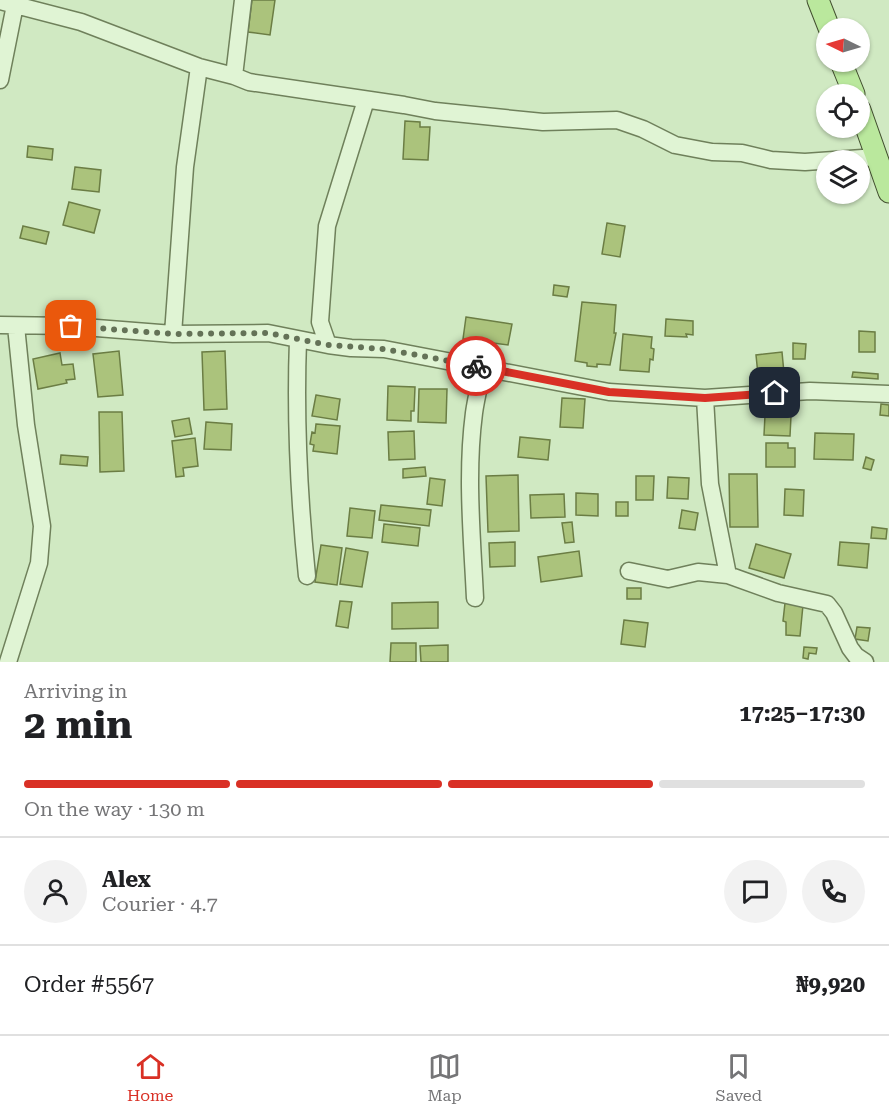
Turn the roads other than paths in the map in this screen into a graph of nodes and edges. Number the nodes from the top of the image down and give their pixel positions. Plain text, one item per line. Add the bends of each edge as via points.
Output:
1 (243, 0) edge
2 (818, 0) edge
3 (8, 3) edge
4 (825, 18) edge
5 (199, 68) junction
6 (234, 75) junction
7 (0, 80) edge
8 (366, 100) junction
9 (870, 138) edge
10 (877, 157) junction
11 (889, 192) edge
12 (8, 326) edge
13 (173, 334) junction
14 (298, 340) junction
15 (328, 345) junction
16 (483, 368) junction
17 (889, 394) edge
18 (705, 398) junction
19 (629, 571) dead end
20 (728, 575) junction
21 (307, 576) dead end
22 (475, 598) dead end
23 (8, 662) edge
24 (865, 662) edge

1 - 6 street
2 - 4 main road
3 - 5 street via 81,22
3 - 7 street
5 - 6 street
5 - 13 street via 185,167
6 - 8 street via 249,82
8 - 10 street via 543,122 617,120 675,145 771,160
8 - 15 street via 327,226 320,322
9 - 10 main road
10 - 11 main road
12 - 13 street via 71,326
12 - 23 street via 42,526 39,562
13 - 14 street via 268,333
14 - 15 street
14 - 21 street via 298,440
15 - 16 street via 384,349
16 - 18 street via 609,392
16 - 22 street via 474,412 471,460
17 - 18 street via 810,391
18 - 20 street via 710,484
19 - 20 street via 668,579 698,572
20 - 24 street via 778,593 827,604 850,648

